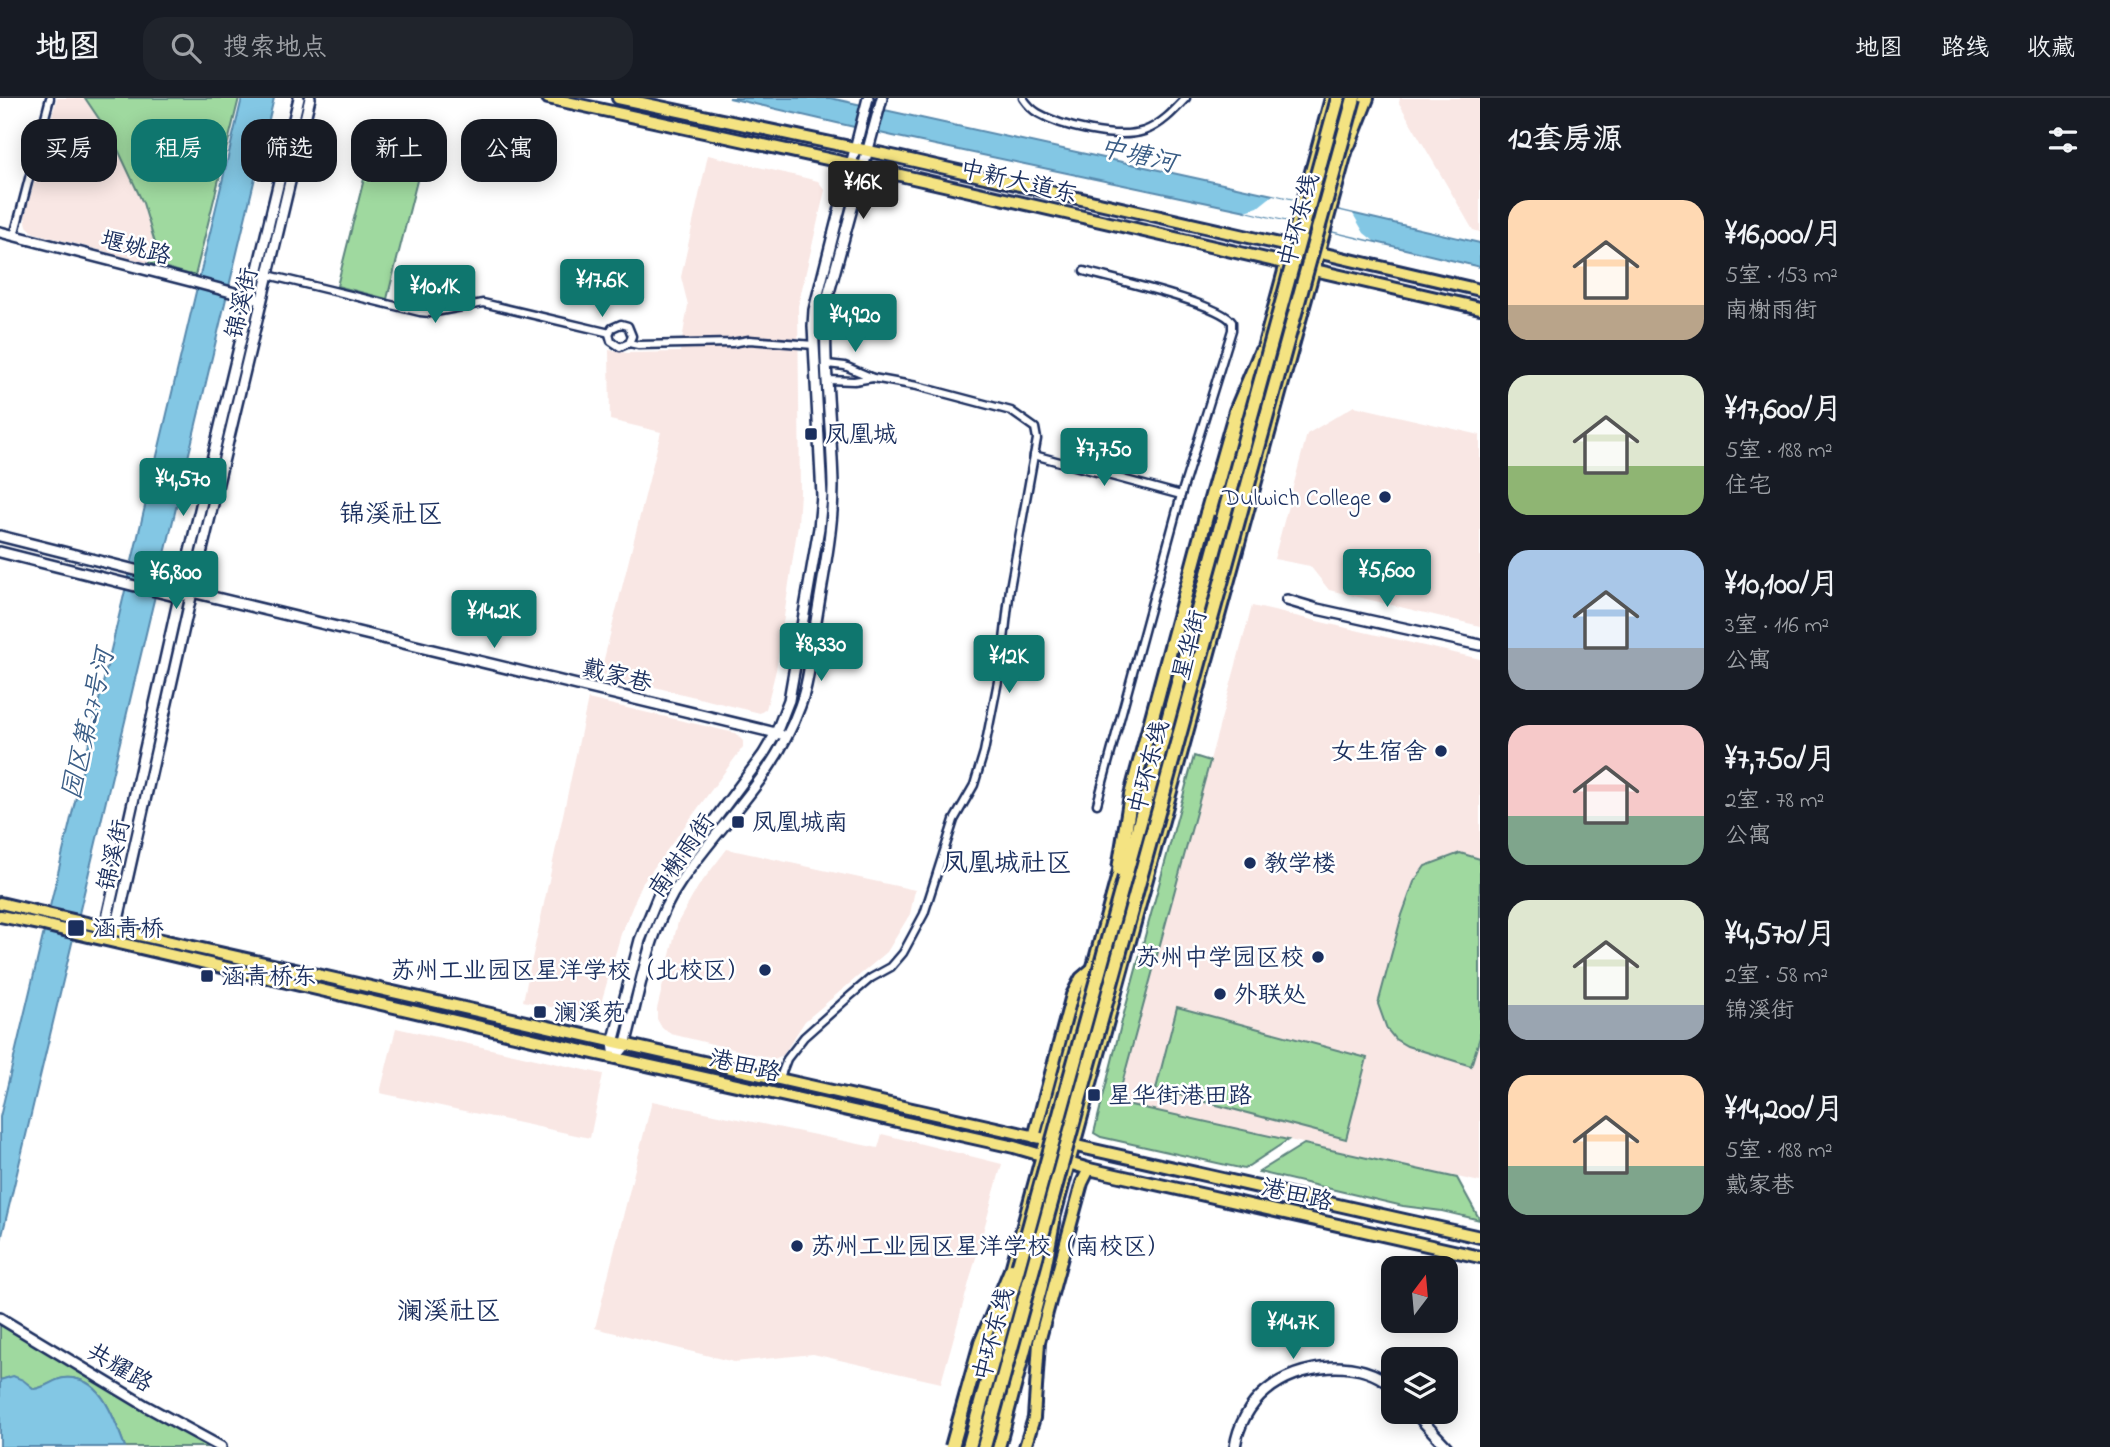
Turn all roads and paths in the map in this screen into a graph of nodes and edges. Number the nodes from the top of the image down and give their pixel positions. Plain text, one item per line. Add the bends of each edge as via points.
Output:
1 (50, 98) edge
2 (299, 98) edge
3 (310, 98) edge
4 (548, 98) edge
5 (618, 98) edge
6 (1023, 98) edge
7 (1186, 98) edge
8 (1331, 98) edge
9 (1338, 98) edge
10 (1353, 98) edge
11 (1361, 98) edge
12 (1367, 98) edge
13 (867, 102) edge
14 (880, 103) edge
15 (1348, 146) junction
16 (854, 149) junction
17 (867, 151) junction
18 (850, 166) junction
19 (862, 167) junction
20 (0, 232) edge
21 (14, 236) junction
22 (1290, 246) junction
23 (1319, 253) junction
24 (1286, 262) junction
25 (1314, 269) junction
26 (1084, 271) dead end
27 (268, 275) junction
28 (1480, 290) edge
29 (251, 297) junction
30 (262, 300) junction
31 (1480, 307) edge
32 (610, 333) junction
33 (629, 342) junction
34 (814, 345) junction
35 (1261, 352) junction
36 (827, 364) junction
37 (873, 378) junction
38 (828, 380) junction
39 (1034, 455) junction
40 (1181, 495) junction
41 (0, 536) edge
42 (0, 552) edge
43 (183, 582) junction
44 (192, 592) junction
45 (179, 597) junction
46 (1287, 600) dead end
47 (1480, 645) edge
48 (776, 733) junction
49 (788, 737) junction
50 (1097, 804) dead end
51 (0, 903) edge
52 (0, 916) edge
53 (46, 920) junction
54 (110, 928) junction
55 (1107, 937) junction
56 (107, 940) junction
57 (1094, 967) junction
58 (619, 1044) junction
59 (615, 1058) junction
60 (779, 1080) junction
61 (1034, 1137) junction
62 (1046, 1139) junction
63 (1074, 1146) junction
64 (1042, 1155) junction
65 (1070, 1163) junction
66 (1089, 1169) junction
67 (1032, 1218) junction
68 (1053, 1222) junction
69 (1480, 1237) edge
70 (1480, 1257) edge
71 (0, 1318) edge
72 (1381, 1378) edge
73 (1425, 1424) edge
74 (221, 1447) edge
75 (952, 1447) edge
76 (962, 1447) edge
77 (970, 1447) edge
78 (984, 1447) edge
79 (992, 1447) edge
80 (998, 1447) edge
81 (1026, 1447) edge
82 (1235, 1447) edge
83 (1447, 1447) edge

1 - 21 street
2 - 29 main road, 锦溪街
3 - 27 main road, 锦溪街
4 - 18 main road, 中新大道东
5 - 16 main road, 中新大道东
6 - 7 street via 1050,119 1119,134 1152,128
8 - 22 main road, 星华街
9 - 55 highway, 中环东线, bridge
10 - 78 highway, 中环东线, bridge
11 - 15 main road, 星华街
12 - 15 highway
13 - 16 main road, 南榭雨街
14 - 17 main road, 南榭雨街
15 - 23 main road, 星华街
16 - 17 main road, 中新大道东
16 - 18 main road, 南榭雨街
17 - 19 main road, 南榭雨街
17 - 22 main road, 中新大道东
18 - 19 main road, 中新大道东
18 - 34 main road, 南榭雨街 via 818,291
19 - 24 main road, 中新大道东
19 - 36 main road, 南榭雨街 via 827,300
20 - 21 main road, 堰姚路
21 - 29 main road, 堰姚路, bridge
22 - 23 main road, 中新大道东
22 - 24 main road, 星华街
23 - 25 main road, 星华街
23 - 28 main road, 中新大道东
24 - 25 main road, 中新大道东
24 - 35 main road, 星华街
25 - 31 main road, 中新大道东
25 - 63 main road, 星华街
26 - 40 street via 1222,312 1232,322
27 - 30 main road, 锦溪街
27 - 32 street via 420,312 483,303
29 - 30 main road, 堰姚路
29 - 43 main road, 锦溪街
30 - 44 main road, 锦溪街
32 - 33 street via 616,346
32 - 33 street via 615,326 625,325 632,332
33 - 34 street via 749,340
34 - 48 main road, 南榭雨街 via 821,450 819,528 795,674
35 - 55 highway, bridge via 1236,411 1131,795
35 - 57 main road, 星华街
36 - 37 street
36 - 38 main road, 南榭雨街
37 - 38 street
37 - 39 street via 1011,411 1035,428
38 - 49 main road, 南榭雨街 via 833,488 828,546 806,683
39 - 40 street
39 - 60 street via 984,751 974,785 954,820 925,914 891,967 871,978 804,1037
40 - 50 street
41 - 43 main road
42 - 45 main road
43 - 44 main road
43 - 45 main road, 锦溪街
44 - 45 main road
44 - 48 main road, 戴家巷
44 - 54 main road, 锦溪街
45 - 54 main road, 锦溪街
46 - 47 main road
48 - 49 main road, 戴家巷
48 - 58 main road, 南榭雨街 via 659,894 640,940
49 - 58 main road, 南榭雨街 via 774,763 680,881 652,943
51 - 53 main road, 港田路
52 - 53 main road, 港田路
53 - 54 main road, 港田路, bridge
53 - 56 main road, 港田路, bridge
54 - 56 main road, 锦溪街
54 - 58 main road, 港田路
55 - 67 highway, 中环东线, bridge
56 - 59 main road, 港田路
57 - 61 main road via 1072,995
57 - 62 main road, 星华街
58 - 59 main road, 南榭雨街
58 - 60 main road, 港田路
59 - 64 main road, 港田路
60 - 61 main road, 港田路
61 - 62 main road, 港田路
62 - 63 main road, 港田路
62 - 64 main road, 星华街
63 - 65 main road, 星华街
63 - 69 main road, 港田路
64 - 65 main road, 港田路
64 - 76 main road, 星华街
65 - 66 main road, 港田路
65 - 68 main road, 星华街
66 - 70 main road, 港田路
66 - 81 main road via 1039,1342 1034,1418
67 - 75 highway, bridge via 981,1343
67 - 77 highway, 中环东线, bridge
68 - 79 main road, 星华街
68 - 80 highway
71 - 74 main road, 共耀路
72 - 82 main road via 1336,1367 1307,1371 1266,1391 1248,1411
73 - 83 main road

